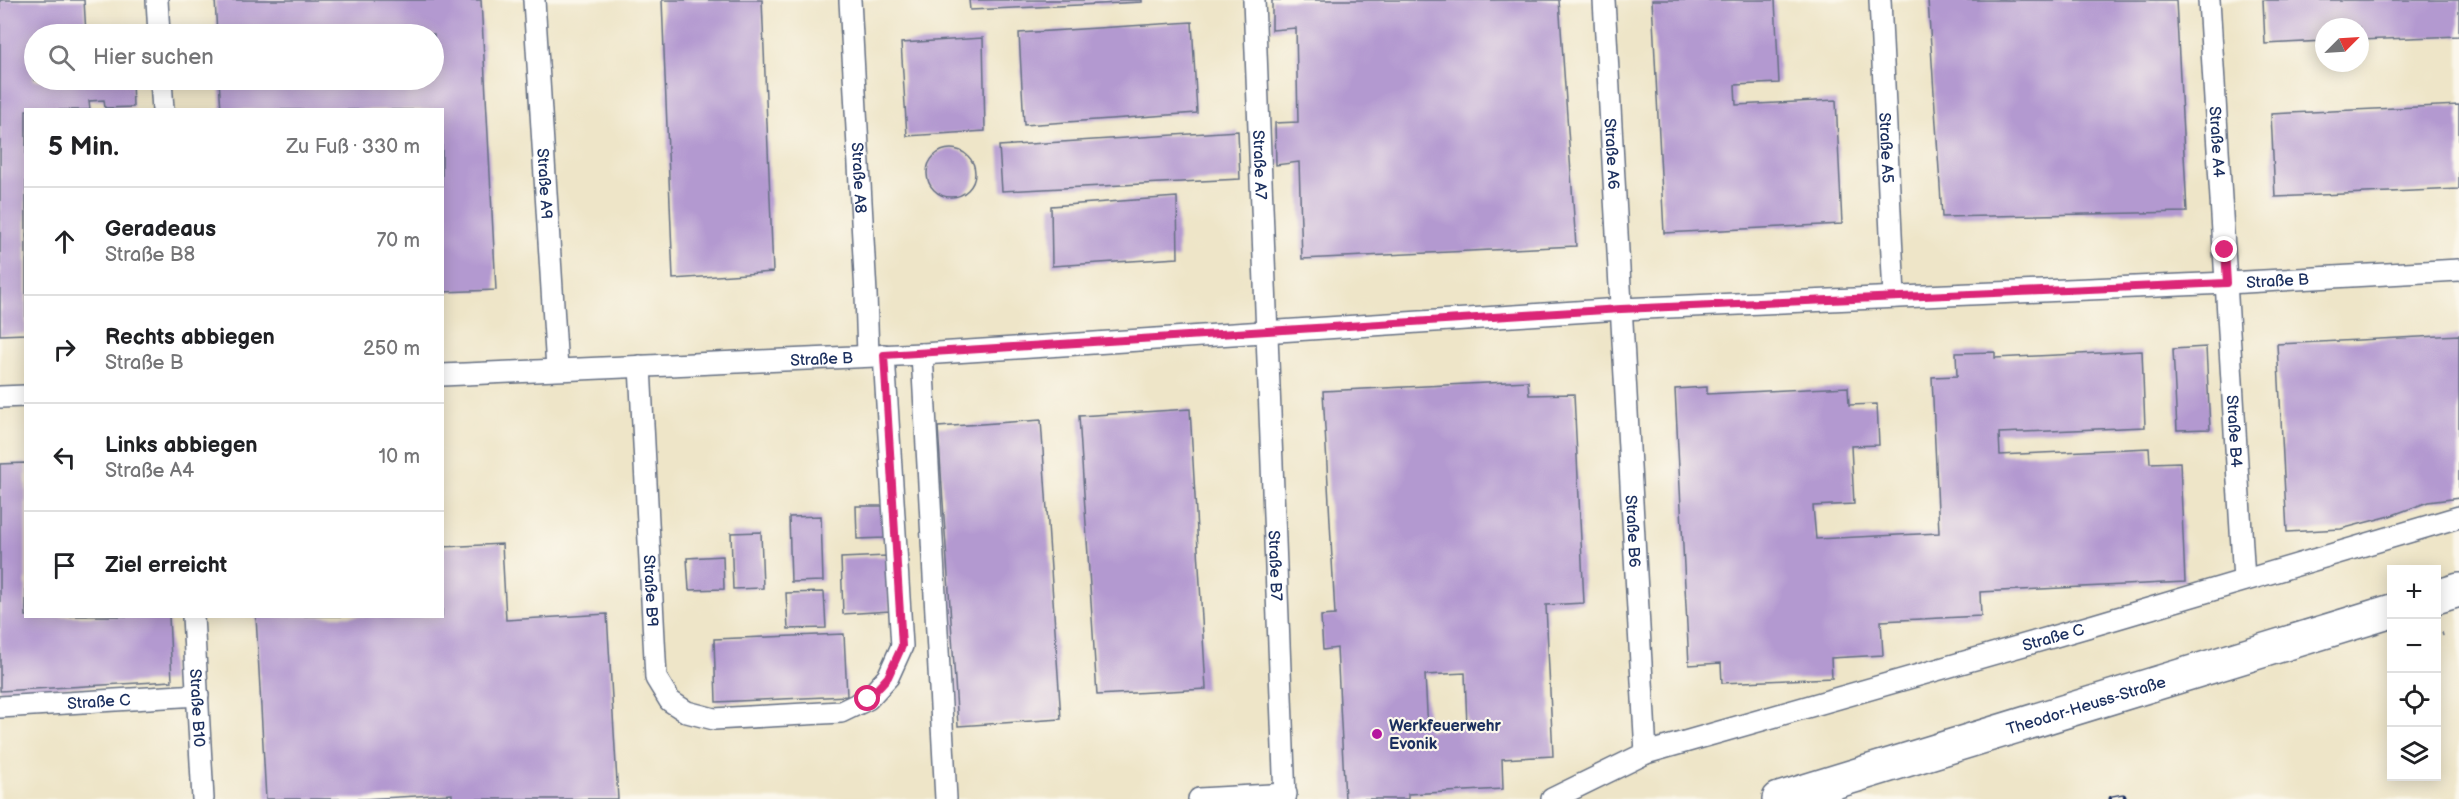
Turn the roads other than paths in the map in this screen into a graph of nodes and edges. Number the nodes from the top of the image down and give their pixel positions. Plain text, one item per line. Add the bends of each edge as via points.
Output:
1 (157, 0) edge
2 (534, 0) edge
3 (850, 0) edge
4 (1254, 0) edge
5 (1604, 0) edge
6 (1880, 0) edge
7 (2209, 0) edge
8 (158, 24) edge
9 (162, 90) edge
10 (163, 108) edge
11 (2459, 270) edge
12 (2227, 283) junction
13 (1894, 297) junction
14 (1621, 309) junction
15 (1268, 330) junction
16 (922, 354) junction
17 (876, 355) junction
18 (640, 366) junction
19 (556, 369) junction
20 (444, 375) edge
21 (24, 396) edge
22 (0, 397) edge
23 (2459, 517) edge
24 (2244, 580) junction
25 (2459, 590) edge
26 (2441, 595) edge
27 (2387, 612) edge
28 (193, 618) edge
29 (198, 694) junction
30 (0, 707) edge
31 (777, 716) joint
32 (1646, 753) junction
33 (1286, 797) edge
34 (203, 799) edge
35 (946, 799) edge
36 (1199, 799) edge
37 (1552, 799) edge
38 (1779, 799) edge

1 - 8 lane
2 - 19 lane, Straße A9
3 - 17 lane, Straße A8 via 866,294
4 - 15 lane, Straße A7
5 - 14 lane, Straße A6
6 - 13 lane, Straße A5
7 - 12 lane, Straße A4
9 - 10 lane
11 - 12 lane, Straße B
12 - 13 lane, Straße B
12 - 24 lane, Straße B4
13 - 14 lane, Straße B
14 - 15 lane, Straße B
14 - 32 lane, Straße B6
15 - 16 lane, Straße B
15 - 33 lane, Straße B7
16 - 17 lane, Straße B
16 - 35 lane
17 - 18 lane, Straße B
17 - 31 lane, Straße A8 via 902,646 888,677 868,699 842,712
18 - 19 lane, Straße B
18 - 31 lane, Straße B9 via 656,678 670,701 687,712 714,719
19 - 20 lane, Straße B
21 - 22 lane
23 - 24 lane, Straße C
24 - 32 lane, Straße C
25 - 26 main road
27 - 38 main road, Theodor-Heuss-Straße
28 - 29 lane, Straße B10
29 - 30 lane, Straße C
29 - 34 lane, Straße B10
32 - 37 lane, Straße C
33 - 36 lane

